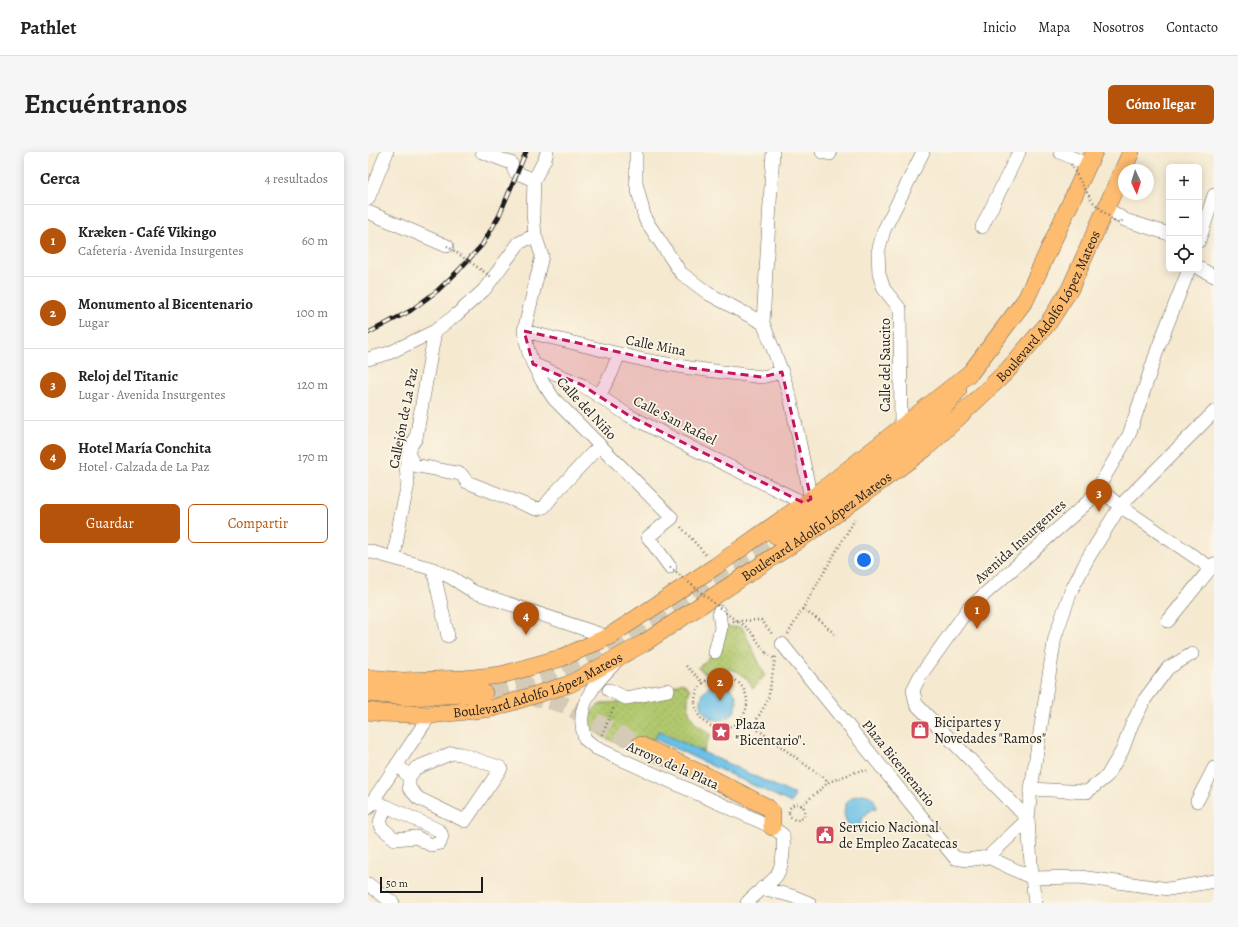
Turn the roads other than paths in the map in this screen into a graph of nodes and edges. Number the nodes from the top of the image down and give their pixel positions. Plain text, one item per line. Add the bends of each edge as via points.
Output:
1 (387, 152) edge
2 (482, 152) edge
3 (547, 152) edge
4 (636, 152) edge
5 (773, 152) edge
6 (822, 152) edge
7 (830, 152) edge
8 (923, 152) edge
9 (1019, 152) edge
10 (1060, 152) edge
11 (1131, 152) edge
12 (512, 157) edge
13 (1091, 158) edge
14 (534, 180) junction
15 (1214, 195) edge
16 (368, 199) edge
17 (1106, 208) junction
18 (368, 212) edge
19 (982, 227) dead end
20 (1166, 233) edge
21 (535, 235) junction
22 (1201, 236) edge
23 (446, 246) road end
24 (1202, 270) edge
25 (1188, 272) edge
26 (1214, 276) edge
27 (763, 323) junction
28 (435, 331) junction
29 (524, 331) junction
30 (619, 354) junction
31 (368, 359) edge
32 (533, 364) junction
33 (782, 372) junction
34 (971, 372) junction
35 (599, 396) junction
36 (1214, 412) edge
37 (901, 427) junction
38 (600, 446) junction
39 (409, 455) junction
40 (1098, 488) junction
41 (808, 501) junction
42 (1120, 506) junction
43 (767, 544) tunnel mouth
44 (368, 551) edge
45 (394, 558) junction
46 (1212, 566) edge
47 (670, 567) road end
48 (433, 569) junction
49 (720, 617) road end
50 (1168, 621) dead end
51 (448, 636) dead end
52 (608, 637) junction
53 (782, 644) road end
54 (715, 652) dead end
55 (624, 654) junction
56 (1192, 654) dead end
57 (368, 678) edge
58 (609, 690) dead end
59 (668, 690) dead end
60 (368, 693) edge
61 (484, 693) tunnel mouth
62 (368, 711) edge
63 (430, 715) junction
64 (640, 745) tunnel mouth
65 (397, 764) junction
66 (1214, 768) edge
67 (409, 777) junction
68 (1031, 789) junction
69 (1197, 801) dead end
70 (370, 804) edge
71 (386, 806) dead end
72 (1028, 819) junction
73 (772, 827) junction
74 (988, 857) junction
75 (1032, 878) junction
76 (1214, 881) edge
77 (368, 884) edge
78 (762, 888) junction
79 (368, 890) edge
80 (777, 898) edge
81 (385, 903) edge
82 (393, 903) edge
83 (747, 903) edge
84 (809, 903) edge
85 (1035, 903) edge

1 - 16 street
2 - 12 street
3 - 14 street
4 - 27 street via 636,183 645,219 681,273 709,294
5 - 27 street
6 - 7 street
8 - 37 street, Calle del Saucito via 884,230 878,252 879,274 884,289 900,309
9 - 19 street
10 - 13 street
11 - 17 main road, Boulevard Adolfo López Mateos
12 - 14 street via 515,172
13 - 34 main road, Boulevard Adolfo López Mateos via 1026,299
14 - 21 street, Calle del Niño
15 - 22 street
17 - 20 street via 1125,220
17 - 55 main road, Boulevard Adolfo López Mateos via 1070,289 1048,322 1007,371 925,449 821,525
18 - 23 street
21 - 28 street via 519,243 484,290
21 - 29 street, Calle del Niño via 542,256
24 - 26 street
25 - 40 street, Avenida Insurgentes via 1158,348 1129,435
27 - 33 street
28 - 31 street via 388,353
28 - 39 street, Callejón de La Paz via 416,438 410,447
29 - 30 street, Calle Mina
29 - 32 street, Calle del Niño
30 - 33 street, Calle Mina via 690,368 762,377
30 - 35 street
32 - 35 street, Calle San Rafael
32 - 38 street, Calle del Niño via 554,399
33 - 41 street via 791,401
34 - 37 main road, Boulevard Adolfo López Mateos
34 - 43 main road via 935,419 908,442
35 - 41 street, Calle San Rafael via 649,426
36 - 42 street
37 - 41 main road, Boulevard Adolfo López Mateos
38 - 39 street via 544,507 536,509 467,482 461,474 414,465
38 - 47 street, Calle del Niño via 672,518 648,537
39 - 45 street, Callejón de La Paz via 406,468 408,484
40 - 42 street
40 - 72 street, Avenida Insurgentes via 1089,501 968,609 920,676 913,690 916,704
41 - 52 main road, Boulevard Adolfo López Mateos via 716,566
42 - 46 street
42 - 68 street via 1074,584 1054,637
44 - 45 street
45 - 48 street
46 - 50 street
48 - 51 street
48 - 52 street via 474,592
49 - 54 street
52 - 57 main road, Boulevard Adolfo López Mateos via 561,658 501,676 402,681
53 - 74 street, Plaza Bicentenario via 955,858 967,860
55 - 63 main road, Boulevard Adolfo López Mateos via 570,684 493,708
55 - 73 street, Arroyo de la Plata via 590,693 581,723 585,740 596,748
56 - 68 street via 1168,668 1145,699 1122,751 1107,776 1087,792
58 - 59 street via 626,698
60 - 61 main road via 409,697
62 - 63 main road, Boulevard Adolfo López Mateos
63 - 65 street
64 - 73 main road via 767,806 772,812
65 - 67 street
65 - 70 street
66 - 69 street
67 - 67 street via 409,788 418,798 465,821 501,768 452,753 416,768
68 - 72 street
70 - 71 street
72 - 74 street
72 - 75 street
73 - 78 street, Arroyo de la Plata via 783,835 782,861 777,876
74 - 75 street
75 - 76 street via 1080,877 1169,890
75 - 85 street
77 - 82 street
78 - 80 street
78 - 83 street
79 - 81 street
80 - 84 street via 792,896

